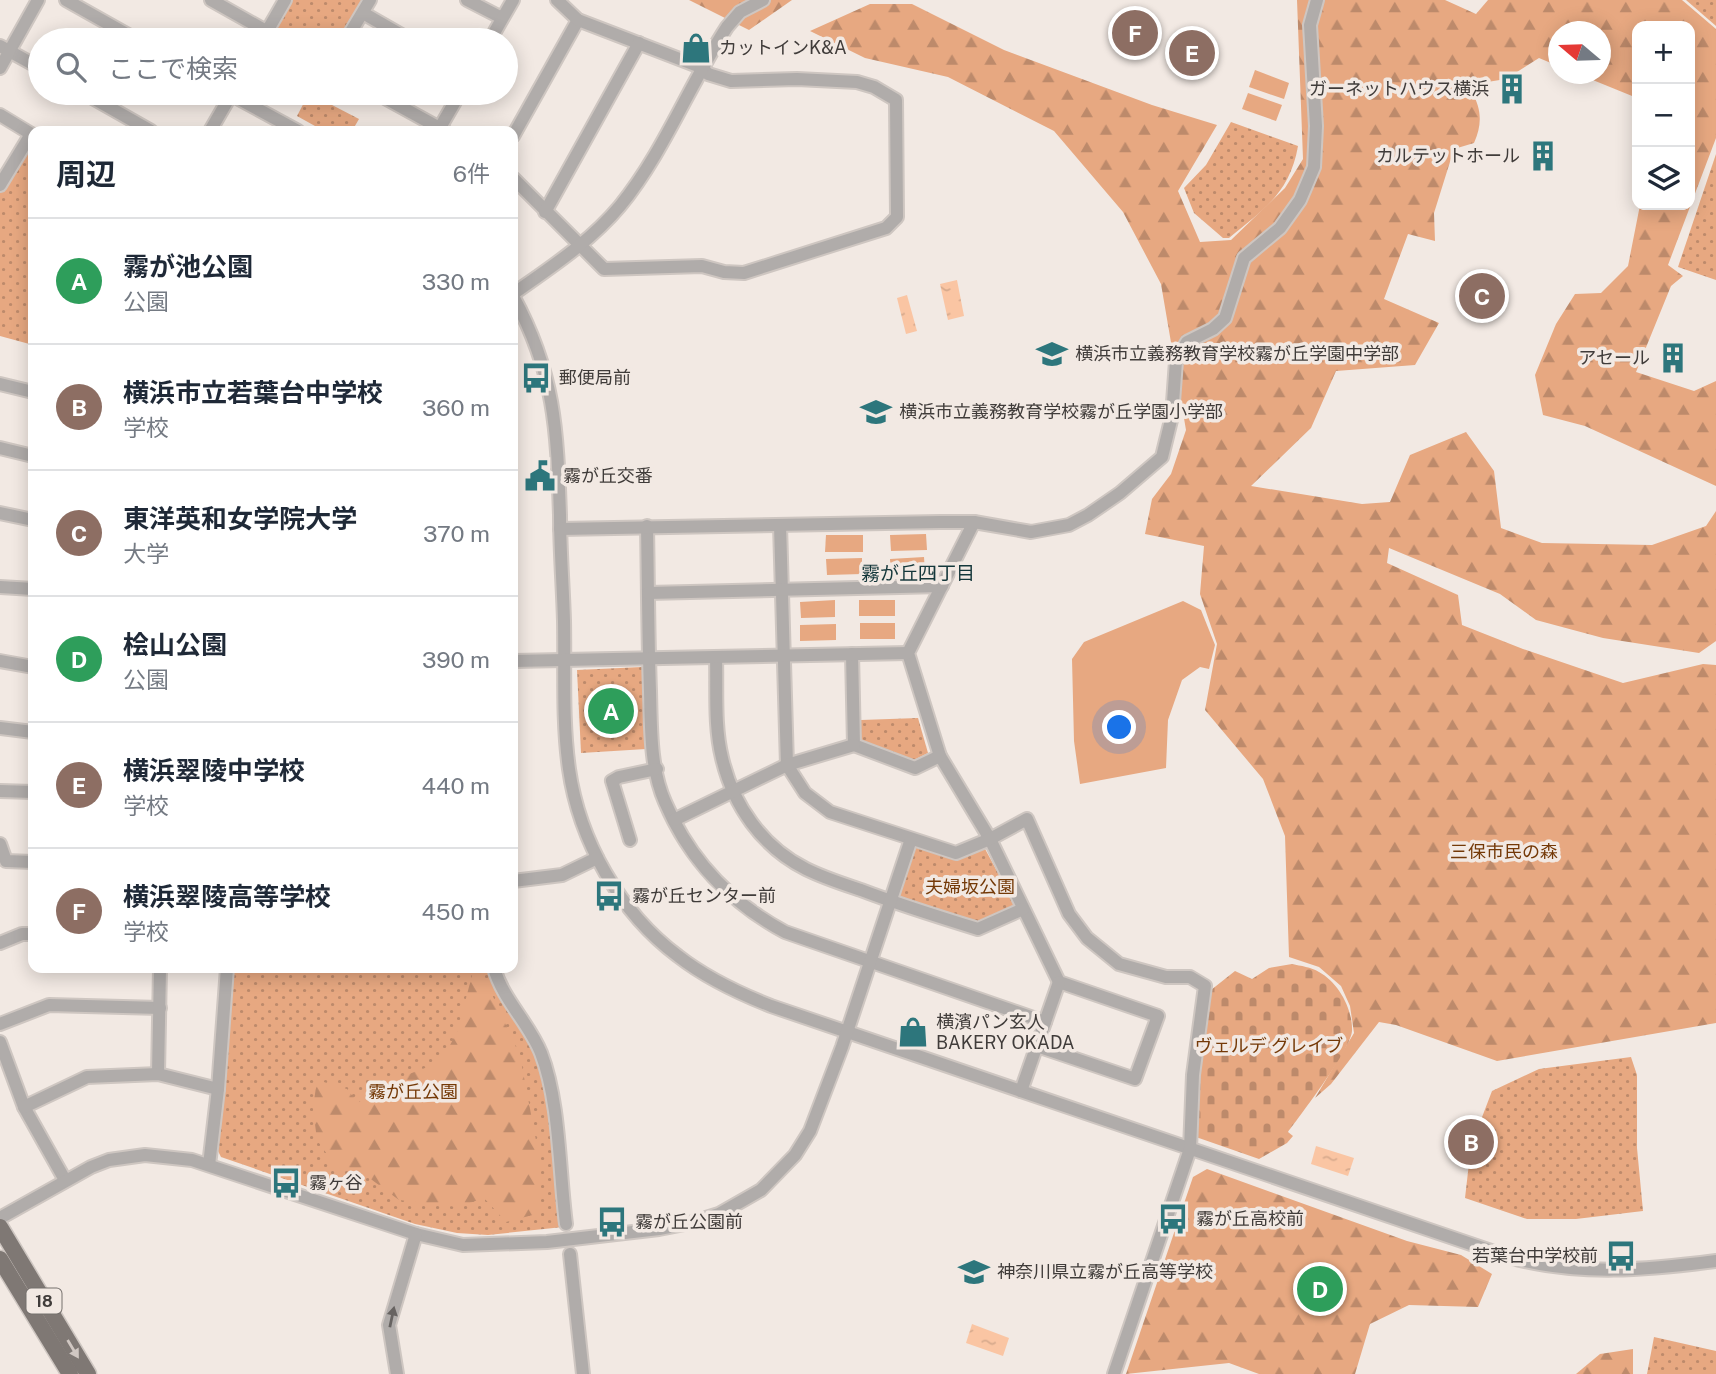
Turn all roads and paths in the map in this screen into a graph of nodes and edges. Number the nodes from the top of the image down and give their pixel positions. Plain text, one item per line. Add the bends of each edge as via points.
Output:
1 (38, 0) edge
2 (66, 0) edge
3 (211, 0) edge
4 (285, 0) edge
5 (370, 0) edge
6 (467, 0) edge
7 (513, 0) edge
8 (557, 0) edge
9 (763, 0) edge
10 (1317, 0) edge
11 (363, 13) junction
12 (502, 19) junction
13 (578, 20) junction
14 (116, 28) edge
15 (252, 28) edge
16 (269, 28) edge
17 (354, 28) edge
18 (389, 28) edge
19 (497, 28) edge
20 (639, 43) junction
21 (5, 48) edge
22 (28, 61) edge
23 (0, 68) edge
24 (703, 68) junction
25 (105, 105) edge
26 (224, 105) edge
27 (251, 105) edge
28 (397, 105) edge
29 (454, 105) edge
30 (0, 115) edge
31 (143, 126) edge
32 (213, 126) edge
33 (289, 126) edge
34 (434, 126) edge
35 (443, 126) edge
36 (518, 126) edge
37 (28, 132) edge
38 (28, 140) edge
39 (518, 183) edge
40 (0, 185) edge
41 (545, 212) junction
42 (580, 246) junction
43 (518, 291) edge
44 (518, 305) edge
45 (0, 384) edge
46 (28, 391) edge
47 (0, 448) edge
48 (28, 455) edge
49 (0, 513) edge
50 (28, 519) edge
51 (974, 522) junction
52 (780, 525) junction
53 (647, 526) junction
54 (560, 529) junction
55 (942, 586) junction
56 (0, 587) edge
57 (28, 589) edge
58 (782, 590) junction
59 (648, 593) junction
60 (908, 653) junction
61 (852, 654) junction
62 (783, 655) junction
63 (649, 657) junction
64 (716, 657) junction
65 (564, 660) junction
66 (518, 661) edge
67 (0, 662) edge
68 (28, 666) edge
69 (0, 728) edge
70 (28, 731) edge
71 (854, 745) junction
72 (940, 756) junction
73 (787, 765) junction
74 (657, 769) junction
75 (0, 791) edge
76 (28, 792) edge
77 (732, 792) junction
78 (674, 820) junction
79 (911, 839) junction
80 (990, 839) junction
81 (630, 840) dead end
82 (0, 844) edge
83 (597, 858) junction
84 (28, 862) edge
85 (518, 880) edge
86 (890, 901) junction
87 (1023, 909) junction
88 (28, 934) edge
89 (0, 943) edge
90 (869, 962) junction
91 (160, 973) edge
92 (227, 973) edge
93 (496, 973) edge
94 (1059, 982) junction
95 (160, 1008) junction
96 (1045, 1023) junction
97 (0, 1024) edge
98 (847, 1032) junction
99 (0, 1042) edge
100 (1037, 1046) junction
101 (158, 1074) junction
102 (218, 1089) junction
103 (1021, 1091) junction
104 (24, 1107) junction
105 (1190, 1149) junction
106 (209, 1165) junction
107 (65, 1180) junction
108 (0, 1218) edge
109 (566, 1224) dead end
110 (0, 1227) edge
111 (416, 1234) junction
112 (570, 1254) dead end
113 (0, 1259) edge
114 (1716, 1261) edge
115 (69, 1374) edge
116 (88, 1374) edge
117 (397, 1374) edge
118 (583, 1374) edge
119 (1114, 1374) edge

1 - 21 street
2 - 14 street
3 - 15 street
4 - 16 street
5 - 11 street
6 - 12 street
7 - 12 street
8 - 13 street
9 - 24 street via 733,19
10 - 51 street via 1310,25 1314,167 1300,200 1280,228 1244,258 1225,318 1186,342 1176,361 1172,416 1162,457 1120,493 1069,525 1031,532
11 - 17 street
11 - 18 street
12 - 19 street
13 - 20 street
13 - 36 street
20 - 24 street
20 - 41 street
21 - 22 street
21 - 23 street
24 - 42 street via 639,180
24 - 42 street via 731,81 857,82 896,100 897,217 886,228 744,273 702,266 604,269
25 - 31 street
26 - 32 street
27 - 33 street
28 - 34 street
29 - 35 street
30 - 37 street
38 - 40 street
39 - 41 street
41 - 42 street
42 - 43 street
44 - 54 street via 544,363 551,394
45 - 46 street
47 - 48 street
49 - 50 street
51 - 52 street
51 - 55 street
52 - 53 street
52 - 58 street
53 - 54 street
53 - 59 street
54 - 65 street
55 - 58 street
55 - 60 street
56 - 57 street
58 - 59 street
58 - 62 street
59 - 63 street
60 - 61 street
60 - 72 street
61 - 62 street
61 - 71 street
62 - 64 street
62 - 73 street
63 - 64 street
63 - 65 street
63 - 74 street
64 - 77 street via 719,741
65 - 66 street
65 - 83 street via 569,770 575,802
67 - 68 street
69 - 70 street
71 - 72 street via 915,768
71 - 73 street
72 - 80 street
73 - 77 street
73 - 79 street via 805,793 830,812
74 - 78 street
74 - 81 street via 612,781
75 - 76 street
77 - 78 street
77 - 86 street via 763,837 785,856 806,869
78 - 90 street via 717,883 759,918
79 - 80 street via 956,853
79 - 86 street
80 - 87 street
80 - 105 street via 1027,819 1069,914 1087,938 1119,964 1166,977 1190,977 1205,986 1193,1075
82 - 84 street via 6,861
83 - 85 street via 562,875
83 - 98 street via 622,898 676,955 735,992
86 - 87 street via 978,929
86 - 90 street
87 - 94 street
88 - 89 street
90 - 96 street
90 - 98 street
91 - 95 street
92 - 102 street
93 - 109 street via 549,1075
94 - 96 street
94 - 100 street via 1158,1016 1135,1079
95 - 97 street via 49,1005
95 - 101 street
96 - 100 street
98 - 103 street
98 - 111 street via 810,1130 795,1155 761,1190 719,1214 669,1227 547,1242 463,1245
99 - 104 street
100 - 103 street
101 - 102 street
101 - 104 street via 87,1077
102 - 106 street
103 - 105 street
104 - 107 street
105 - 114 street via 1538,1265 1606,1270
105 - 119 street
106 - 107 street via 170,1156 126,1157 108,1160
106 - 111 street
107 - 108 street
110 -> 116 main road, 18
117 -> 111 street via 389,1325
112 - 118 street
113 - 115 main road, 18

